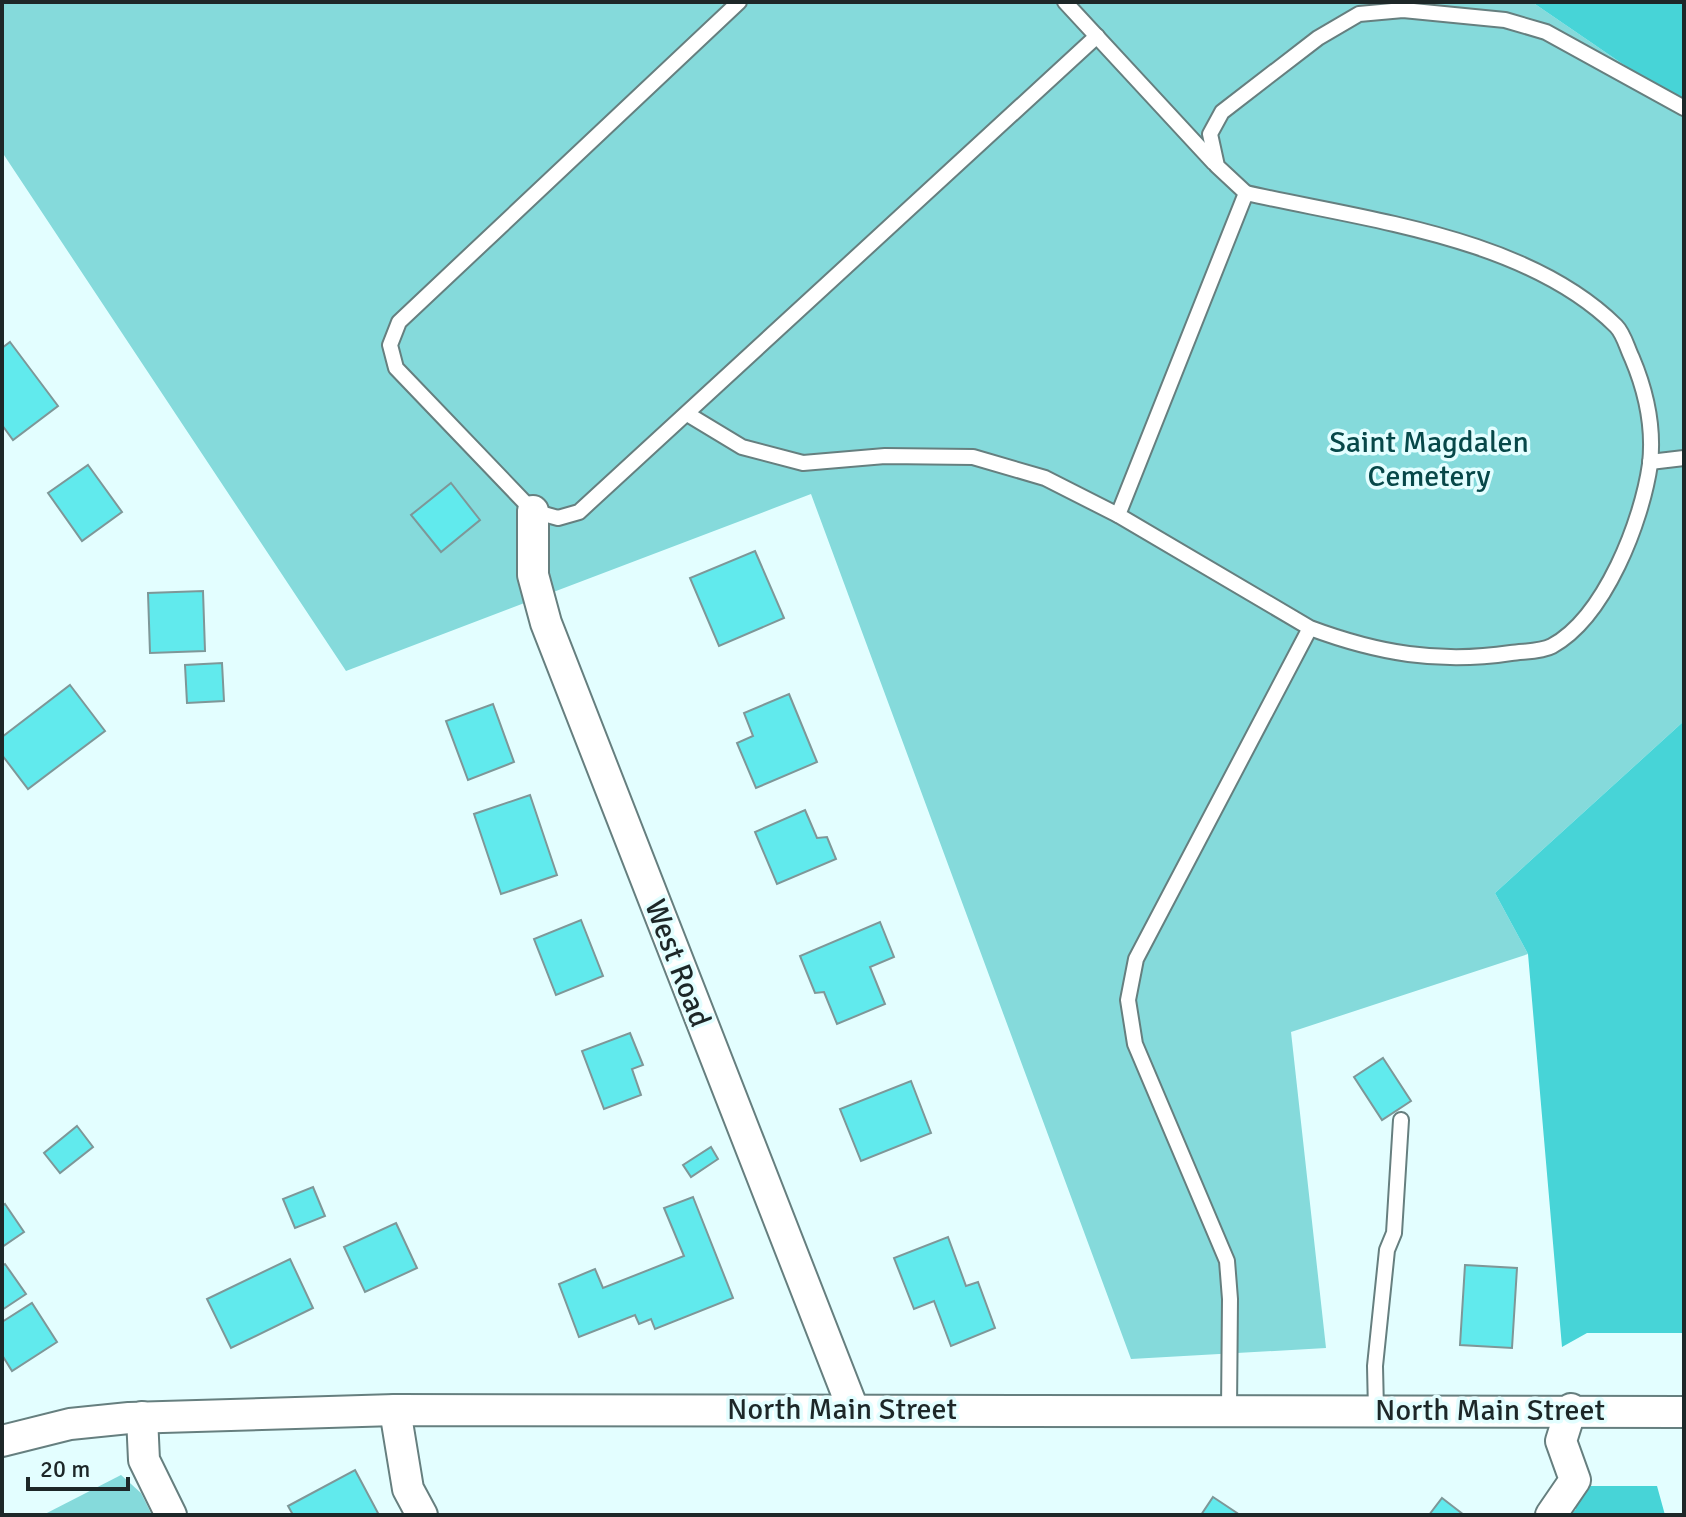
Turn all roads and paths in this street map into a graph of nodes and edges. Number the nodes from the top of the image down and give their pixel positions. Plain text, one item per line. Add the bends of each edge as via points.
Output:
1 (739, 2) edge
2 (1065, 2) edge
3 (1097, 36) junction
4 (1684, 108) edge
5 (1217, 166) junction
6 (1246, 193) junction
7 (689, 415) junction
8 (1684, 458) edge
9 (1650, 462) junction
10 (533, 511) junction
11 (1118, 515) junction
12 (1310, 628) junction
13 (1401, 1120) dead end
14 (853, 1409) junction
15 (1229, 1409) junction
16 (1571, 1409) junction
17 (395, 1410) junction
18 (1376, 1411) junction
19 (1684, 1412) edge
20 (142, 1417) junction
21 (2, 1441) edge
22 (171, 1515) edge
23 (422, 1515) edge
24 (1551, 1515) edge

1 - 10 lane via 399,322 390,345 396,368
2 - 3 lane
3 - 5 lane
3 - 7 lane
4 - 5 lane via 1546,32 1505,20 1403,10 1359,14 1318,38 1222,112 1210,134
5 - 6 lane
6 - 9 lane via 1487,248 1557,280 1618,328 1646,392
6 - 11 lane
7 - 10 lane via 579,512 558,518
7 - 11 lane via 742,447 803,463 885,456 973,457 1045,478
8 - 9 lane
9 - 12 lane via 1636,524 1604,591 1551,647 1467,659 1407,656
10 - 14 street, West Road via 533,575 546,623
11 - 12 lane
12 - 15 lane via 1136,959 1128,1000 1135,1044 1227,1261
13 - 18 lane via 1394,1233 1387,1250 1375,1366
14 - 15 street, North Main Street
14 - 17 street, North Main Street
15 - 18 street, North Main Street
16 - 18 street, North Main Street
16 - 19 street, North Main Street
16 - 24 street via 1561,1441 1575,1480
17 - 20 street, North Main Street
17 - 23 street via 408,1489
20 - 21 street, North Main Street via 70,1424
20 - 22 street via 144,1460

